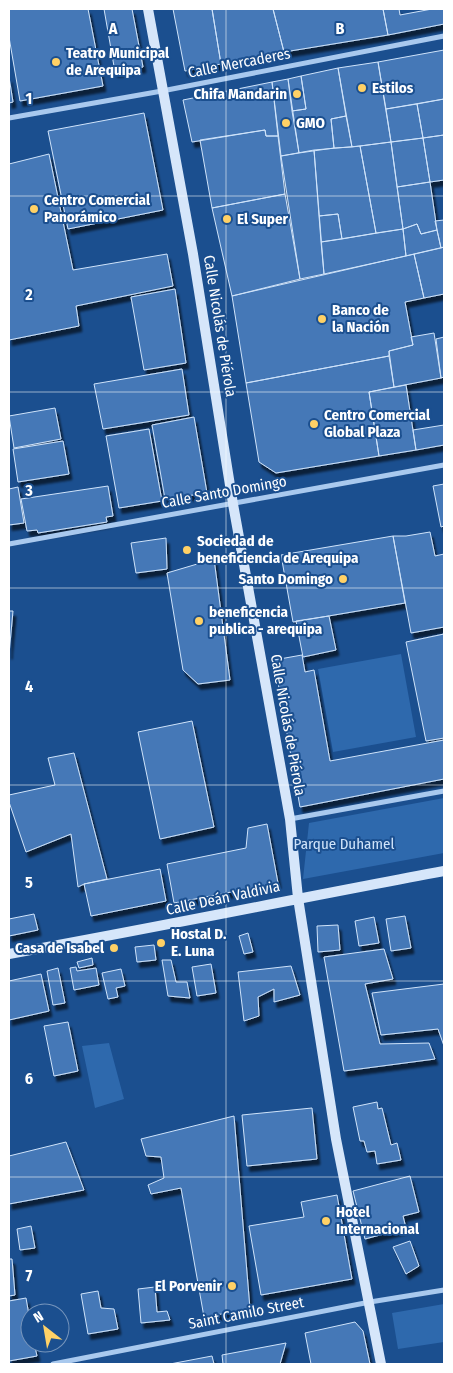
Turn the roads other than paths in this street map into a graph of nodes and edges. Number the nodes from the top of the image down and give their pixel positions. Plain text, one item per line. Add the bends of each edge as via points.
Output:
1 (148, 9) edge
2 (444, 36) edge
3 (162, 91) junction
4 (9, 118) edge
5 (444, 465) edge
6 (233, 504) junction
7 (9, 544) edge
8 (444, 791) edge
9 (290, 819) junction
10 (444, 871) edge
11 (298, 898) junction
12 (9, 954) edge
13 (444, 1290) edge
14 (370, 1302) junction
15 (53, 1364) edge
16 (381, 1364) edge

1 - 3 street, Calle Nicolás de Piérola
2 - 3 street, Calle Mercaderes
3 - 4 street, Calle Mercaderes
3 - 6 street, Calle Nicolás de Piérola via 193,254
5 - 6 street, Calle Santo Domingo
6 - 7 street, Calle Santo Domingo
6 - 9 street, Calle Nicolás de Piérola
8 - 9 street
9 - 11 street, Calle Nicolás de Piérola
10 - 11 street, Calle Deán Valdivia
11 - 12 street, Calle Deán Valdivia
11 - 14 street, Calle Nicolás de Piérola via 336,1139
13 - 14 street, Saint Camilo Street
14 - 15 street, Saint Camilo Street
14 - 16 street, Calle Nicolás de Piérola

